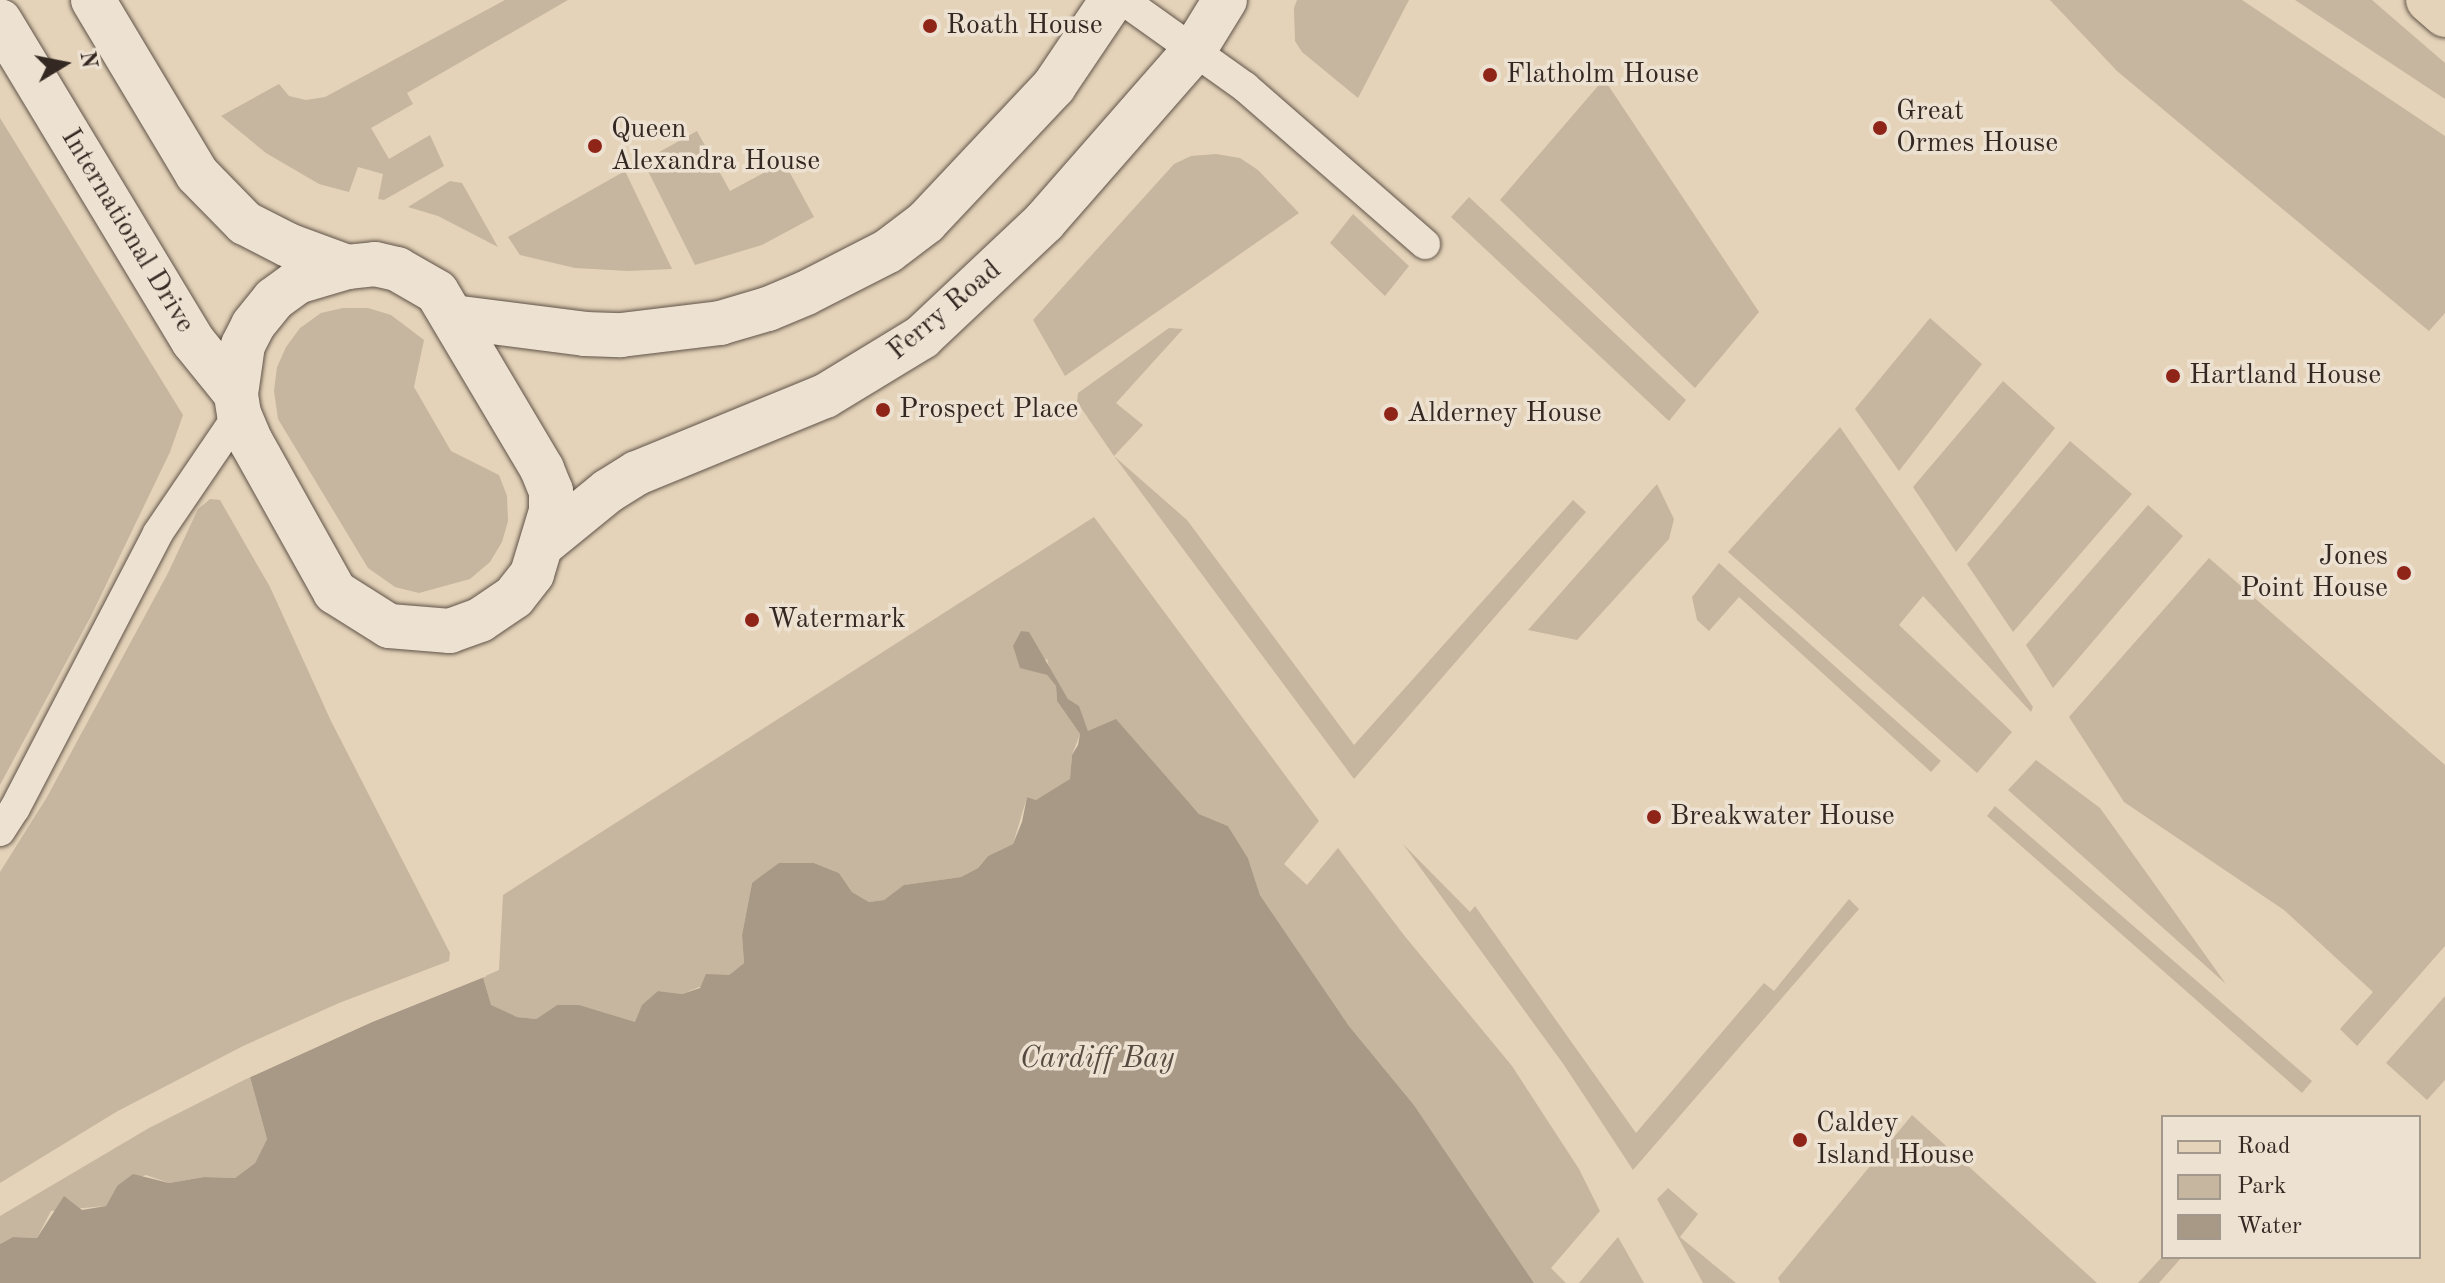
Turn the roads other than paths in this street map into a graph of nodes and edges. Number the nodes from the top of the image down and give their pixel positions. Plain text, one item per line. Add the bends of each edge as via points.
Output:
1 (93, 0) edge
2 (1112, 0) edge
3 (1123, 0) edge
4 (1225, 0) edge
5 (2428, 0) edge
6 (2445, 15) edge
7 (0, 21) edge
8 (1193, 52) junction
9 (1425, 244) dead end
10 (347, 267) junction
11 (453, 317) junction
12 (237, 404) junction
13 (543, 544) junction
14 (0, 831) edge

1 - 10 street via 197,174 245,223
2 - 11 street via 1054,86 926,222 888,251 806,293 756,313 674,331 585,334
3 - 8 lane
4 - 8 street, Ferry Road
5 - 6 main road
7 - 12 street, International Drive via 193,341
8 - 9 lane via 1245,87
8 - 13 street, Ferry Road via 1044,222 922,337 825,396 637,473
10 - 11 street via 375,264 397,269 437,292
10 - 12 street via 297,282 253,325 243,345
11 - 13 street via 551,491
12 - 13 street, International Drive via 251,442 335,592 389,626 450,631 480,620 514,597 532,574
12 - 14 lane via 158,533

